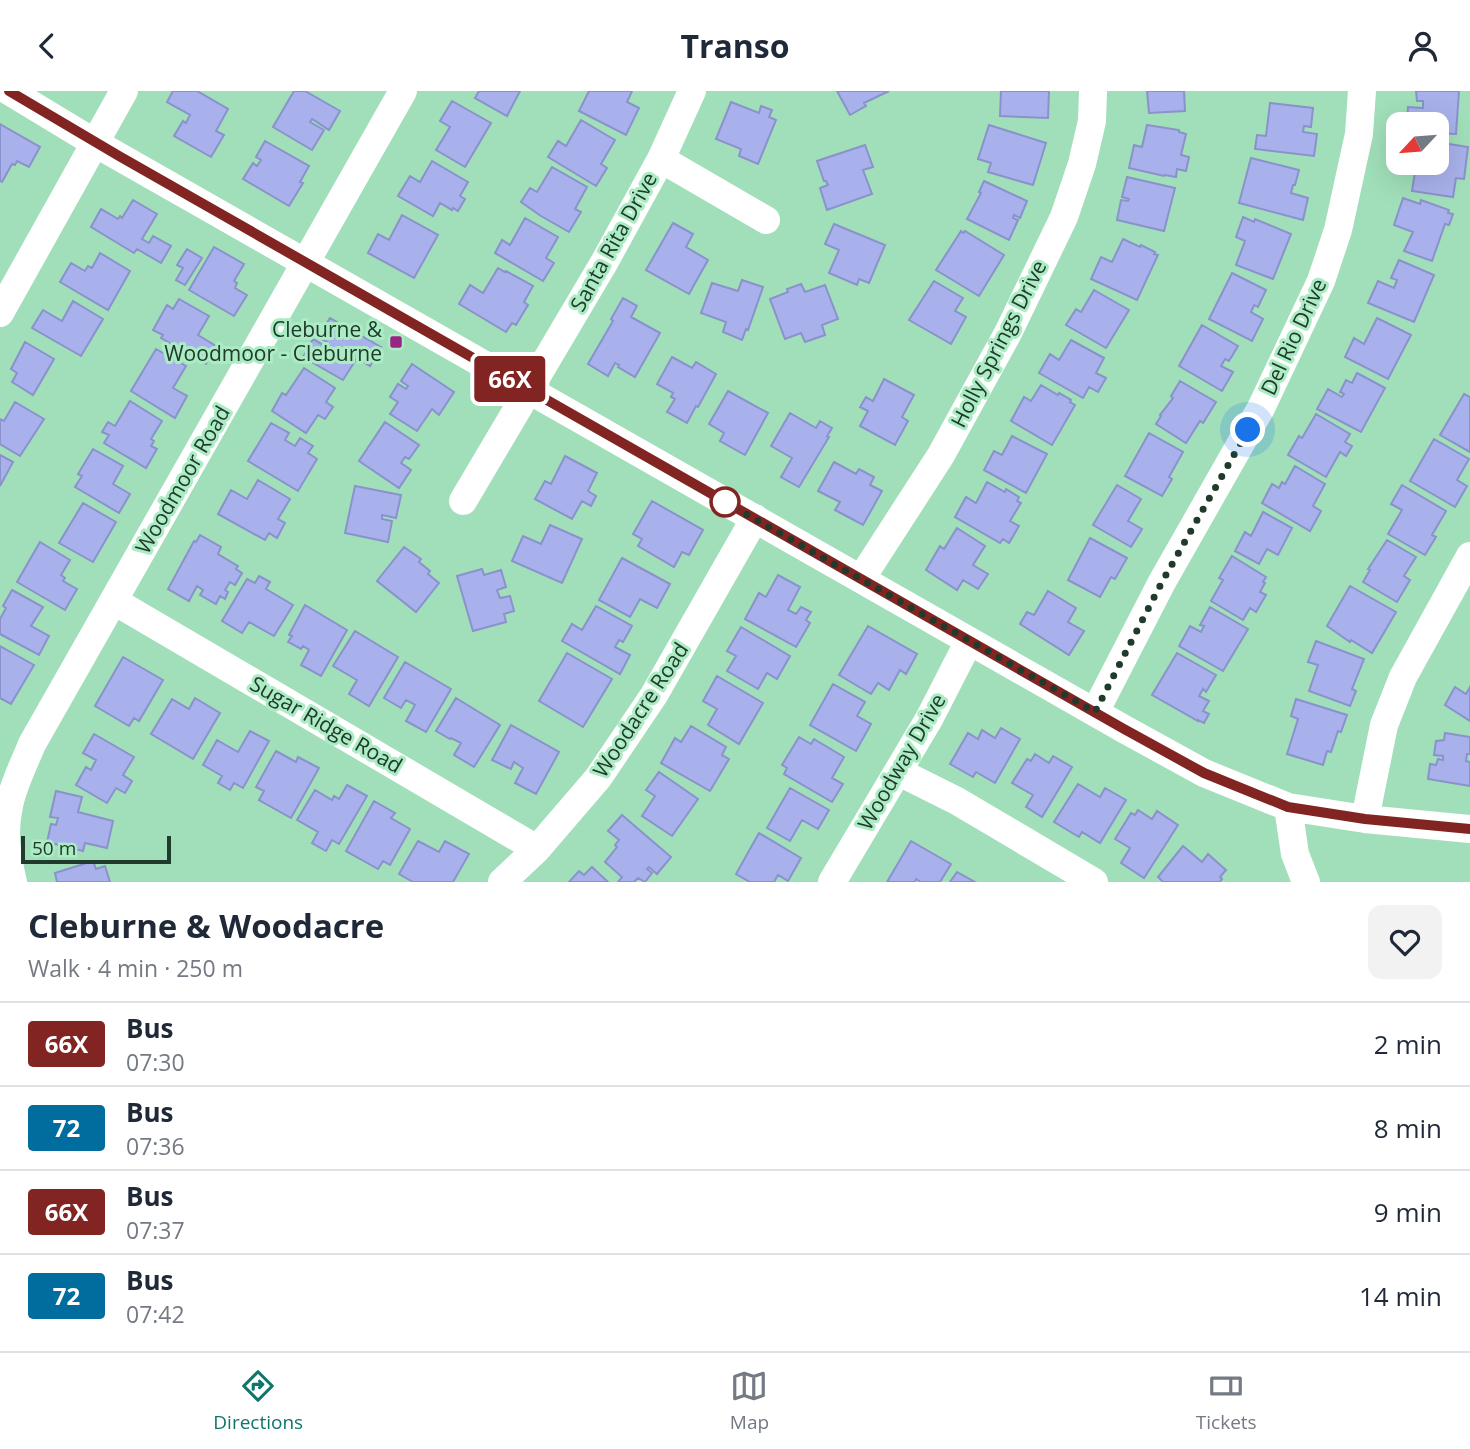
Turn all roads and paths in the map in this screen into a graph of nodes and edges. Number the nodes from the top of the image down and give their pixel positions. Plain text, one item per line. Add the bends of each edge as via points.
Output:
1 (9, 91) edge
2 (124, 91) edge
3 (403, 91) edge
4 (692, 91) edge
5 (1093, 91) edge
6 (1362, 91) edge
7 (95, 143) junction
8 (661, 159) junction
9 (766, 220) dead end
10 (307, 263) junction
11 (0, 313) edge
12 (529, 390) junction
13 (463, 501) dead end
14 (755, 518) junction
15 (1470, 556) edge
16 (861, 579) junction
17 (114, 601) junction
18 (969, 641) junction
19 (1095, 712) junction
20 (899, 772) junction
21 (1288, 807) junction
22 (1365, 819) junction
23 (1470, 829) edge
24 (537, 849) junction
25 (13, 882) edge
26 (502, 882) edge
27 (832, 882) edge
28 (1094, 882) edge
29 (1306, 882) edge

1 - 7 street
2 - 7 street
3 - 10 street, Woodmoor Road
4 - 8 street, Santa Rita Drive
5 - 16 street, Holly Springs Drive via 1082,165 1064,217 1008,333 941,455
6 - 19 street, Del Rio Drive via 1359,134 1321,281 1261,408
7 - 10 street
7 - 11 street
8 - 9 street
8 - 12 street, Santa Rita Drive
10 - 12 street
10 - 17 street, Woodmoor Road
12 - 13 street, Santa Rita Drive
12 - 14 street
14 - 16 street
14 - 24 street, Woodacre Road via 654,695 598,778
15 - 22 street via 1403,677 1384,725
16 - 18 street
17 - 24 street, Sugar Ridge Road
17 - 25 street, Woodmoor Road via 32,744 9,805 5,835
18 - 19 street
18 - 20 street, Woodway Drive
19 - 21 street via 1204,773
20 - 27 street, Woodway Drive
20 - 28 street
21 - 22 street
21 - 29 street via 1295,854
22 - 23 street
24 - 26 street, Woodacre Road

